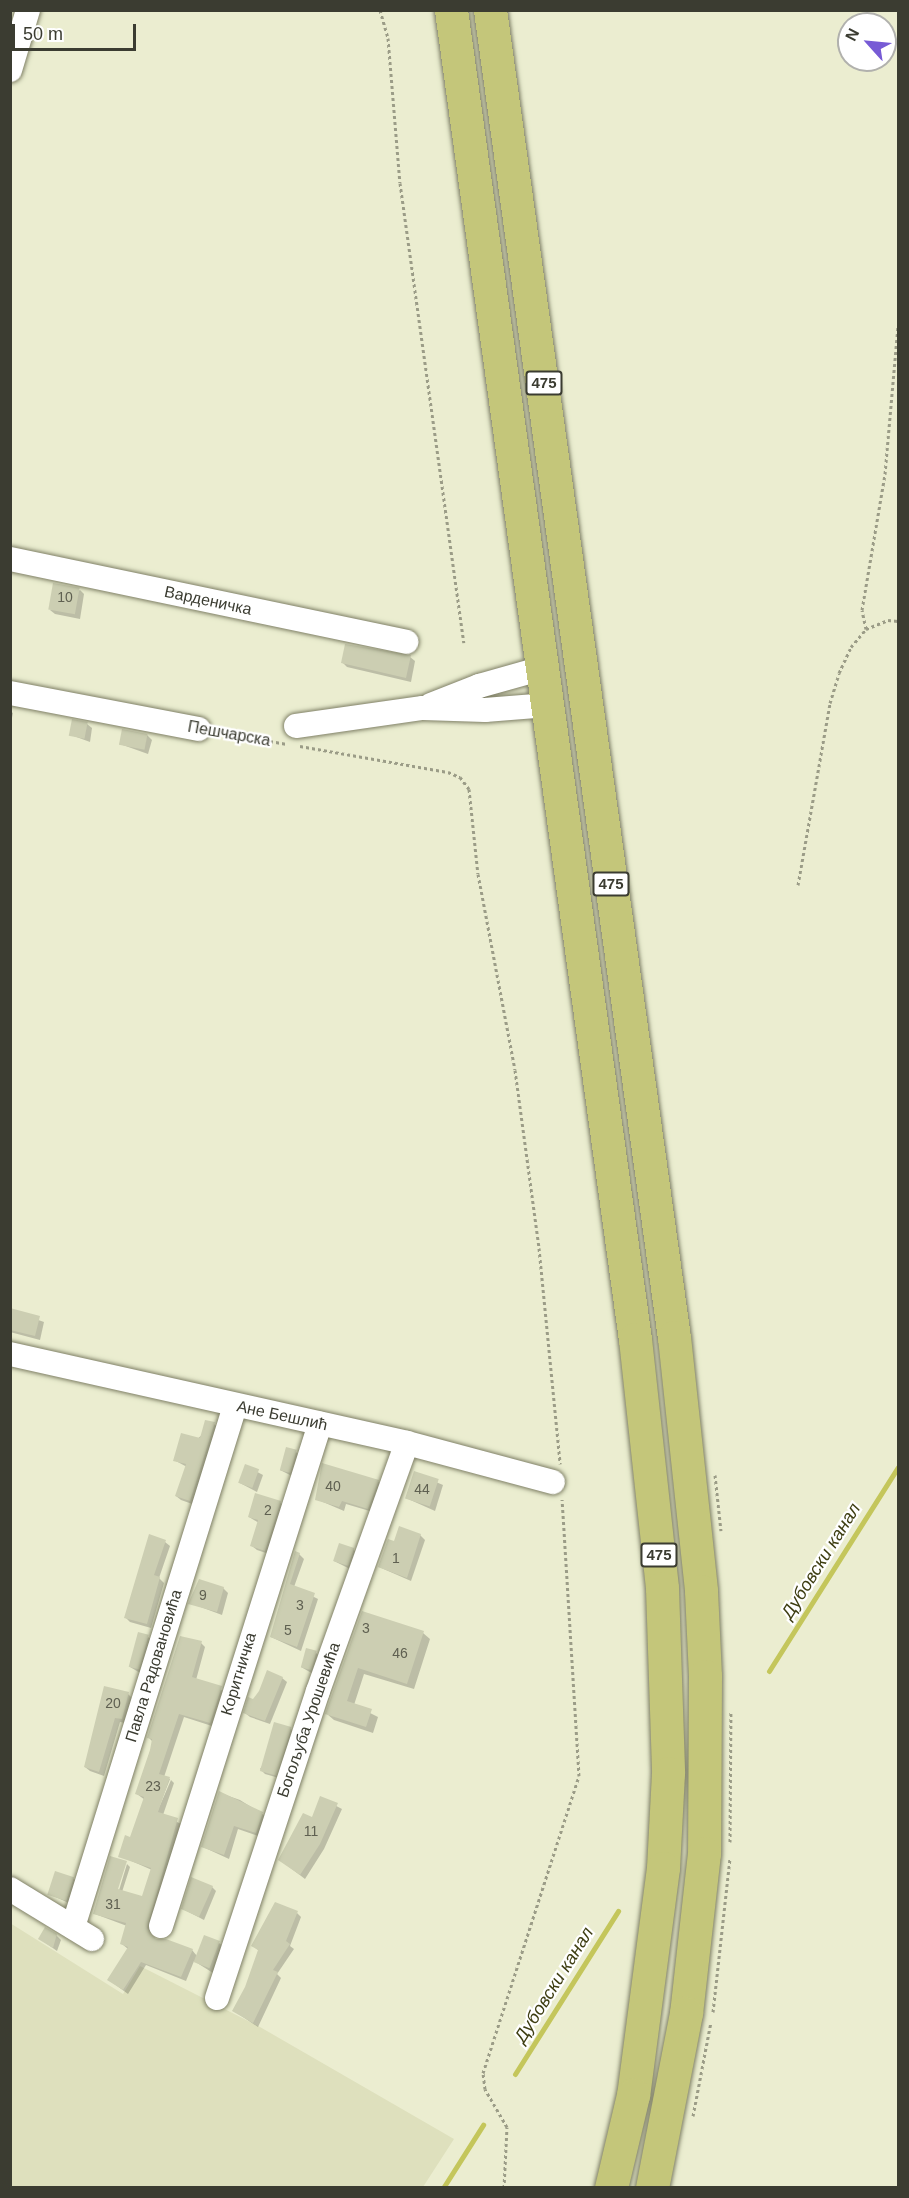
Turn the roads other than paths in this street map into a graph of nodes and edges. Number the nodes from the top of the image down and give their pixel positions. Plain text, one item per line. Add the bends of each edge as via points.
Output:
1 (28, 10) edge
2 (451, 10) edge
3 (490, 10) edge
4 (10, 70) edge
5 (10, 559) edge
6 (406, 642) dead end
7 (543, 668) junction
8 (10, 693) edge
9 (548, 705) junction
10 (423, 708) junction
11 (296, 726) dead end
12 (199, 729) road end
13 (10, 1354) edge
14 (235, 1406) junction
15 (320, 1424) junction
16 (407, 1443) junction
17 (553, 1482) dead end
18 (10, 1889) edge
19 (160, 1926) dead end
20 (217, 1998) dead end
21 (611, 2187) edge
22 (651, 2187) edge

1 - 4 street
2 - 7 highway, 475
3 - 22 highway, 475 via 674,1337 701,1591 706,1686 704,1853 686,2013
5 - 6 street, Варденичка
7 - 9 highway, 475
7 - 10 street via 479,686
8 - 12 street, Пешчарска
9 - 10 street via 485,710
9 - 21 highway, 475 via 649,1446 667,1671 668,1773 657,1936 633,2095
10 - 11 street
13 - 14 street, Ане Бешлић
14 - 15 street, Ане Бешлић
14 - 18 street, Павла Радовановића via 83,1933
15 - 16 street, Ане Бешлић
15 - 19 street, Коритничка
16 - 17 street, Ане Бешлић
16 - 20 street, Богољуба Урошевића via 318,1691

